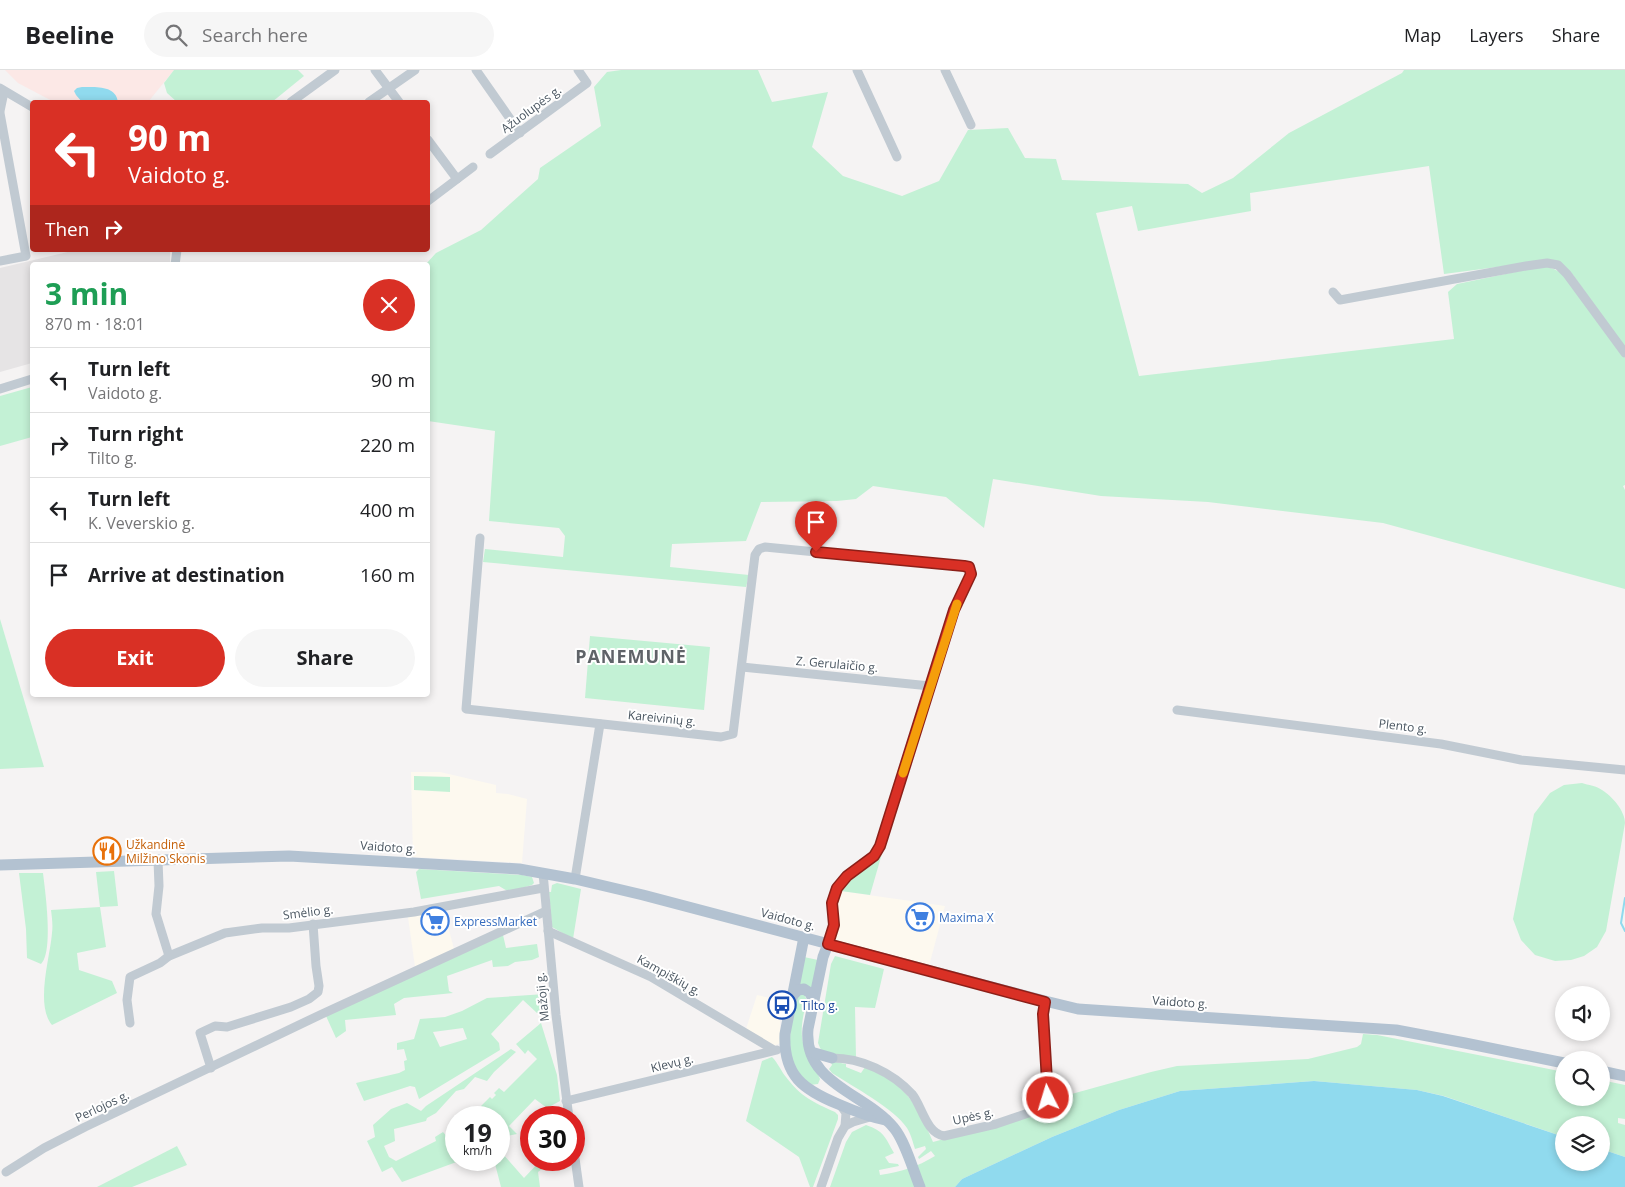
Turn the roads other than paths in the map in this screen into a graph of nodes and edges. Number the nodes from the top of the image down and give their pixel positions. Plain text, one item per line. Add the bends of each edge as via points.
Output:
1 (335, 70) edge
2 (375, 70) edge
3 (415, 70) edge
4 (476, 70) edge
5 (578, 70) edge
6 (857, 70) edge
7 (945, 70) edge
8 (389, 88) junction
9 (2, 90) edge
10 (294, 100) edge
11 (372, 100) edge
12 (398, 100) edge
13 (30, 106) edge
14 (0, 112) edge
15 (972, 125) dead end
16 (520, 132) junction
17 (430, 143) edge
18 (490, 154) dead end
19 (897, 157) dead end
20 (473, 167) dead end
21 (457, 179) junction
22 (430, 199) edge
23 (0, 261) edge
24 (1333, 292) dead end
25 (1625, 353) edge
26 (30, 380) edge
27 (0, 389) edge
28 (480, 538) dead end
29 (742, 667) junction
30 (930, 686) junction
31 (1177, 710) dead end
32 (600, 724) junction
33 (1625, 770) edge
34 (158, 860) junction
35 (0, 865) edge
36 (543, 873) junction
37 (575, 879) junction
38 (543, 888) junction
39 (546, 911) junction
40 (313, 924) junction
41 (548, 931) junction
42 (804, 937) junction
43 (828, 944) junction
44 (169, 956) junction
45 (793, 995) junction
46 (814, 1001) junction
47 (1045, 1002) junction
48 (130, 1023) dead end
49 (779, 1049) junction
50 (811, 1052) junction
51 (832, 1058) junction
52 (1555, 1061) edge
53 (211, 1068) junction
54 (823, 1073) junction
55 (1610, 1073) edge
56 (1625, 1076) edge
57 (810, 1091) junction
58 (566, 1101) junction
59 (567, 1106) edge
60 (841, 1106) junction
61 (870, 1117) junction
62 (886, 1121) junction
63 (845, 1126) junction
64 (577, 1171) edge
65 (6, 1172) dead end
66 (579, 1187) edge
67 (821, 1187) edge
68 (920, 1187) edge

1 - 10 street
2 - 8 street
3 - 8 street
4 - 16 street
5 - 16 street, Ąžuolupės g. via 587,83
6 - 19 street
7 - 15 street
8 - 11 street
8 - 12 street
9 - 13 street
9 - 14 street
14 - 23 street via 26,256
16 - 18 street, Ąžuolupės g.
17 - 21 street
20 - 21 street
21 - 22 street
24 - 25 street via 1340,300 1526,266 1558,265
26 - 27 street
28 - 32 street via 466,709
29 - 30 street, Z. Gerulaičio g.
29 - 30 street, Kareivinių g. via 755,555 759,549 969,567 971,574 954,610
29 - 32 street, Kareivinių g. via 733,734 721,737
30 - 43 street via 878,852 842,881 834,895 834,925
31 - 33 street, Plento g. via 1441,744 1501,757
32 - 37 street
34 - 35 main road, Vaidoto g.
34 - 36 main road, Vaidoto g. via 289,856
34 - 44 street via 156,914
36 - 37 main road, Vaidoto g.
36 - 38 street, Mažoji g.
37 - 42 main road, Vaidoto g.
38 - 39 street, Mažoji g.
38 - 40 street, Smėlio g. via 414,912
39 - 41 street, Mažoji g.
39 - 53 street, Perlojos g.
40 - 44 street, Smėlio g. via 225,933
40 - 53 street via 318,992 290,1007 227,1027 215,1026 200,1033
41 - 49 street, Kampiškių g. via 651,977
41 - 58 street, Mažoji g.
42 - 43 main road, Vaidoto g.
42 - 45 main road
43 - 46 main road
43 - 47 main road, Vaidoto g.
44 - 48 street, Smėlio g. via 130,977 127,1000
45 - 46 main road via 804,989
45 - 49 main road
46 - 50 main road via 807,1035
47 - 51 street, Upės g. via 1048,1098 1037,1110 996,1124 939,1135 932,1129 913,1095 894,1079 870,1065
47 - 52 main road, Vaidoto g. via 1101,1012 1396,1030
49 - 57 main road via 797,1079
49 - 58 street, Klevų g.
50 - 51 main road
50 - 54 main road
51 - 54 main road via 824,1065
53 - 65 street, Perlojos g. via 44,1148
54 - 57 main road via 822,1085
54 - 62 main road
55 - 56 main road
57 - 60 main road
58 - 59 street, Mažoji g.
60 - 61 main road
60 - 63 street via 846,1113
61 - 62 main road
61 - 63 street
62 - 68 main road via 899,1134
63 - 67 street
64 - 66 street

